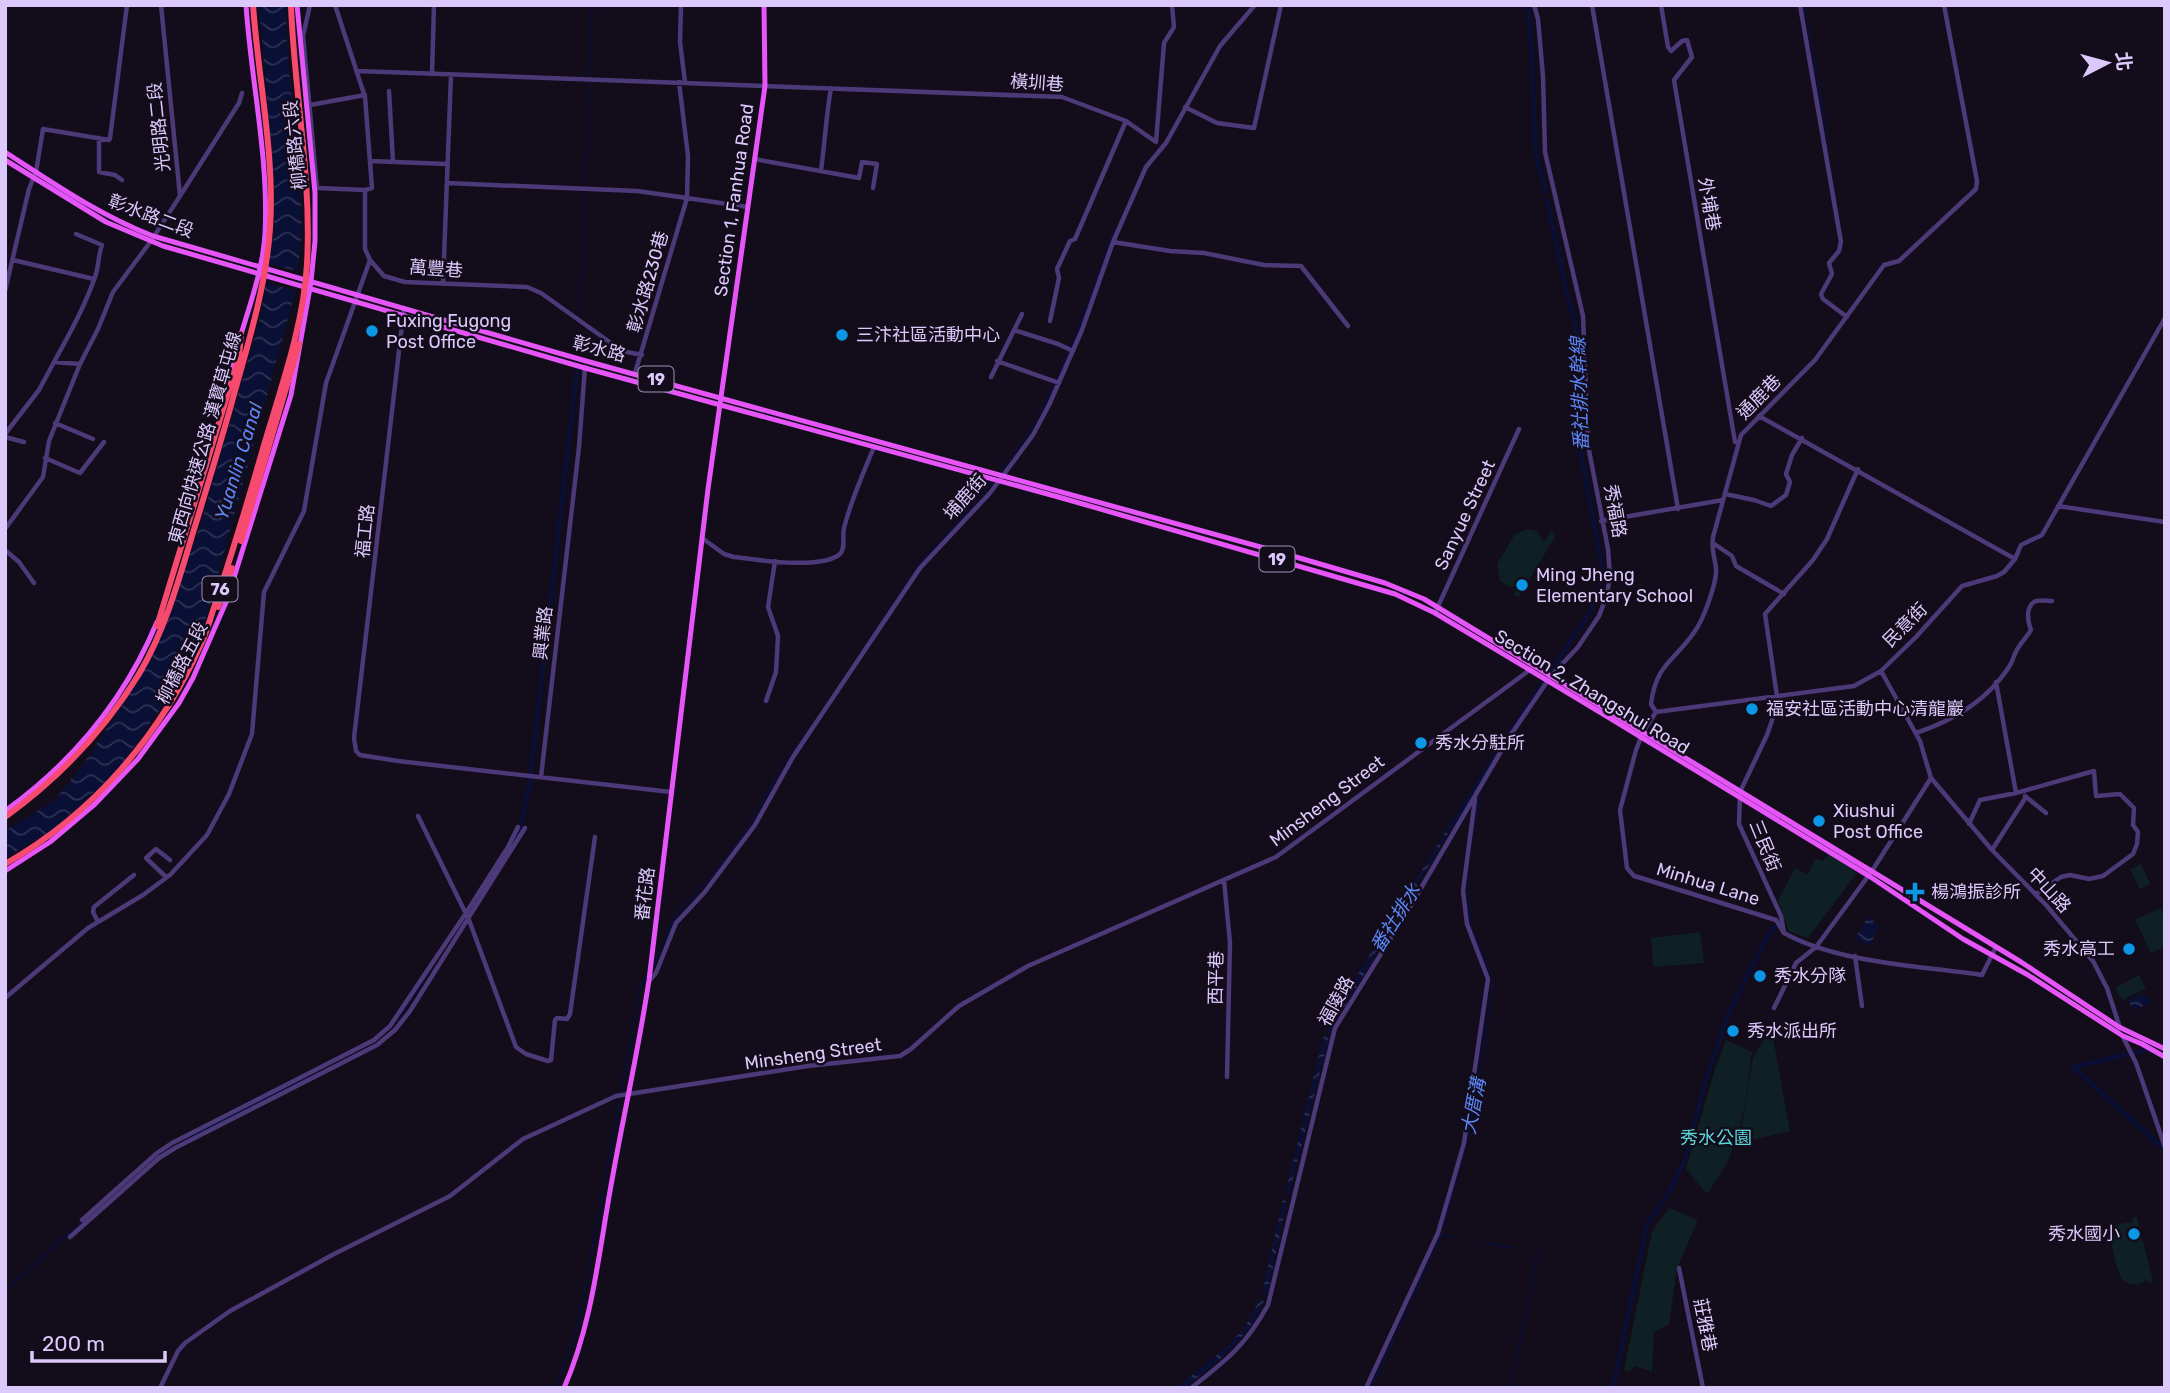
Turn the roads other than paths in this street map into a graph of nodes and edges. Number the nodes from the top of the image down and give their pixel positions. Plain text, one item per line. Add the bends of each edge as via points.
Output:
1 (127, 5) edge
2 (161, 5) edge
3 (246, 5) edge
4 (253, 5) edge
5 (291, 5) edge
6 (297, 5) edge
7 (310, 5) edge
8 (335, 5) edge
9 (434, 5) edge
10 (681, 5) edge
11 (764, 5) edge
12 (1172, 5) edge
13 (1255, 5) edge
14 (1281, 5) edge
15 (1534, 5) edge
16 (1592, 5) edge
17 (1661, 5) edge
18 (1800, 5) edge
19 (1944, 5) edge
20 (358, 71) junction
21 (432, 74) junction
22 (452, 75) junction
23 (682, 82) junction
24 (765, 86) junction
25 (831, 88) junction
26 (389, 92) dead end
27 (242, 93) dead end
28 (365, 95) junction
29 (310, 105) junction
30 (1185, 107) junction
31 (1126, 121) junction
32 (99, 138) junction
33 (5, 152) edge
34 (754, 159) junction
35 (5, 160) edge
36 (369, 161) junction
37 (393, 162) junction
38 (447, 164) junction
39 (821, 170) junction
40 (34, 175) junction
41 (122, 180) dead end
42 (447, 183) junction
43 (873, 188) dead end
44 (365, 190) junction
45 (180, 196) junction
46 (687, 198) junction
47 (748, 207) junction
48 (76, 234) dead end
49 (152, 238) junction
50 (1113, 242) junction
51 (13, 260) junction
52 (370, 260) junction
53 (259, 270) junction
54 (267, 272) junction
55 (94, 279) junction
56 (311, 282) junction
57 (443, 284) junction
58 (310, 290) junction
59 (5, 291) edge
60 (356, 298) junction
61 (403, 311) junction
62 (1022, 314) dead end
63 (1847, 317) junction
64 (2165, 318) edge
65 (1050, 321) dead end
66 (1349, 327) dead end
67 (1014, 330) junction
68 (241, 334) junction
69 (299, 344) junction
70 (1073, 351) junction
71 (642, 355) junction
72 (586, 361) junction
73 (997, 361) junction
74 (54, 362) junction
75 (80, 364) junction
76 (585, 368) junction
77 (635, 373) junction
78 (991, 377) dead end
79 (1059, 383) junction
80 (720, 397) junction
81 (719, 405) junction
82 (1759, 416) junction
83 (55, 424) junction
84 (1519, 429) dead end
85 (5, 436) edge
86 (1802, 438) junction
87 (93, 439) dead end
88 (24, 442) dead end
89 (104, 442) dead end
90 (1739, 442) junction
91 (874, 447) junction
92 (45, 458) junction
93 (1858, 469) junction
94 (1000, 478) junction
95 (1724, 497) junction
96 (2057, 506) junction
97 (1678, 509) junction
98 (1601, 522) junction
99 (2165, 522) edge
100 (5, 529) edge
101 (702, 538) junction
102 (1713, 542) junction
103 (5, 550) edge
104 (2015, 559) junction
105 (775, 561) junction
106 (34, 583) dead end
107 (1784, 594) junction
108 (2052, 601) dead end
109 (1437, 610) junction
110 (211, 617) junction
111 (1532, 669) junction
112 (1881, 671) junction
113 (139, 674) junction
114 (1549, 679) junction
115 (1996, 681) junction
116 (1777, 696) junction
117 (766, 701) dead end
118 (1656, 712) junction
119 (1916, 733) junction
120 (1642, 735) junction
121 (541, 777) junction
122 (1931, 778) junction
123 (671, 792) junction
124 (1476, 793) junction
125 (2018, 793) junction
126 (1740, 795) junction
127 (2026, 797) junction
128 (5, 811) edge
129 (2046, 813) dead end
130 (418, 816) dead end
131 (5, 817) edge
132 (1969, 824) junction
133 (518, 827) dead end
134 (525, 828) dead end
135 (595, 836) dead end
136 (1992, 850) junction
137 (170, 860) dead end
138 (5, 864) edge
139 (5, 871) edge
140 (1871, 873) junction
141 (134, 875) dead end
142 (166, 877) junction
143 (1224, 880) junction
144 (2036, 894) junction
145 (467, 916) junction
146 (98, 922) junction
147 (1784, 933) junction
148 (1816, 947) junction
149 (1996, 947) junction
150 (1993, 954) junction
151 (1854, 956) junction
152 (2030, 972) junction
153 (649, 980) junction
154 (5, 998) edge
155 (1862, 1006) dead end
156 (1774, 1008) dead end
157 (2119, 1027) junction
158 (1323, 1032) dead end
159 (1332, 1035) junction
160 (2123, 1037) junction
161 (2165, 1049) edge
162 (2164, 1057) edge
163 (1227, 1077) dead end
164 (628, 1094) junction
165 (2165, 1147) edge
166 (82, 1220) dead end
167 (70, 1237) dead end
168 (1679, 1268) dead end
169 (160, 1388) edge
170 (564, 1388) edge
171 (1191, 1388) edge
172 (1366, 1388) edge
173 (1703, 1388) edge

1 - 32 street via 110,138
2 - 45 street, 光明路二段
3 - 53 main road, 柳橋路六段 via 262,150 265,235
4 - 113 highway, 東西向快速公路 漢寶草屯線 / 76 via 271,194 262,286 179,580
5 - 110 highway, 76 via 306,170 308,243 303,297
6 - 56 main road, 柳橋路六段 via 315,193
7 - 29 street via 303,36
8 - 20 street
9 - 21 street
10 - 23 street
11 - 24 main road, Section 1, Fanhua Road
12 - 31 street, 橫圳巷 via 1174,27 1164,43 1156,142
13 - 30 street, 埔鹿街 via 1220,46
14 - 30 street via 1254,128 1217,123
15 - 98 street, 秀福路 via 1545,152 1583,316 1588,445
16 - 97 street
17 - 90 street, 外埔巷 via 1668,47 1671,51 1687,40 1692,57 1674,80 1735,442
18 - 63 street via 1841,242 1829,263 1832,274 1821,294
19 - 63 street, 通鹿巷 via 1976,189 1899,261 1884,265
20 - 21 street
20 - 28 street
21 - 22 street
22 - 23 street
22 - 38 street
23 - 24 street, 橫圳巷
23 - 46 street
24 - 25 street, 橫圳巷
24 - 34 main road, Section 1, Fanhua Road
25 - 31 street, 橫圳巷 via 1063,97
25 - 39 street
26 - 37 street
27 - 45 street
28 - 29 street
28 - 36 street
29 - 44 street via 317,188
30 - 50 street, 埔鹿街 via 1166,143 1146,167
31 - 65 street via 1076,239 1070,241 1057,269
32 - 40 street via 43,129
32 - 41 street via 99,172
33 - 40 main road, 彰水路二段 / 19
34 - 39 street
34 - 47 main road, Section 1, Fanhua Road
35 - 40 main road, 彰水路二段 / 19
36 - 37 street
36 - 44 street via 372,188
37 - 38 street
38 - 42 street
39 - 43 street via 859,178 862,162 877,164
40 - 49 main road, 彰水路二段 / 19
40 - 51 street
42 - 46 street via 637,191
42 - 57 street
44 - 52 street
45 - 49 street, 光明路二段
46 - 47 street
46 - 71 street, 彰水路230巷
47 - 80 main road, Section 1, Fanhua Road
48 - 55 street via 102,244
49 - 53 main road, 彰水路二段 / 19
49 - 75 street, 光明路二段 via 113,292
50 - 66 street via 1265,265 1301,266
50 - 70 street, 埔鹿街
51 - 55 street
51 - 59 street
52 - 57 street, 萬豐巷 via 384,276
52 - 60 street
53 - 54 main road, 19
53 - 68 main road
54 - 56 main road, 19
54 - 58 main road, 19
55 - 74 street
56 - 58 main road, 柳橋路五段
56 - 60 main road, 彰水路 / 19
57 - 71 street, 萬豐巷 via 527,287 622,351
58 - 60 main road, 彰水路 / 19
58 - 69 main road, 柳橋路五段
60 - 61 main road, 彰水路 / 19
60 - 142 street via 326,383 304,511 264,592 251,740 207,835
61 - 72 main road, 彰水路 / 19
61 - 76 main road, 彰水路 / 19
61 - 121 street, 福工路 via 356,751
62 - 67 street
63 - 82 street, 通鹿巷 via 1815,360
64 - 96 street, 民意街
67 - 70 street
67 - 73 street
68 - 113 highway via 239,357 168,596
68 - 128 main road via 165,600 145,651 82,743
69 - 110 highway via 227,585
69 - 139 main road, 柳橋路五段 via 291,395 240,562 193,678 161,729 117,782 50,842
70 - 79 street, 埔鹿街
71 - 77 street, 彰水路230巷
72 - 76 street, 興業路
72 - 77 main road, 彰水路 / 19
73 - 78 street
73 - 79 street
74 - 75 street
74 - 85 street
75 - 83 street, 光明路二段
76 - 81 main road, 彰水路 / 19
76 - 121 street, 興業路
77 - 80 main road, 彰水路 / 19
79 - 94 street, 埔鹿街 via 1033,435
80 - 81 main road, 番花路
80 - 94 main road, 彰水路 / 19
81 - 91 main road, 彰水路 / 19
81 - 101 main road, 番花路
82 - 86 street
82 - 90 street, 通鹿巷
83 - 87 street
83 - 92 street, 光明路二段
84 - 109 street, Sanyue Street
85 - 88 street
86 - 93 street
86 - 95 street via 1786,474 1790,482 1786,495 1771,506
89 - 92 street via 80,473
90 - 95 street, 通鹿巷
91 - 94 main road, 彰水路 / 19
91 - 105 street via 855,491 841,553 815,564
92 - 100 street, 光明路二段 via 43,477
93 - 104 street
93 - 107 street via 1826,539
94 - 109 main road, Section 2, Zhangshui Road / 19 via 1279,555
94 - 153 street, 埔鹿街 via 920,568 793,757 755,825 676,923
95 - 97 street
95 - 102 street, 通鹿巷
96 - 99 street
96 - 104 street, 民意街 via 2042,535 2021,545
97 - 98 street
98 - 114 street, 秀福路 via 1608,550 1607,595 1578,647
101 - 105 street via 724,554
101 - 123 main road, 番花路
102 - 107 street via 1732,556 1736,566
102 - 118 street, 通鹿巷 via 1714,582 1696,630 1656,680 1651,704
103 - 106 street
104 - 112 street, 民意街 via 1997,576 1962,586
105 - 117 street via 768,610 778,636 776,672
107 - 116 street via 1765,614
108 - 115 street via 2033,603 2027,617 2031,630
109 - 111 main road, Section 2, Zhangshui Road / 19
110 - 138 highway, 76 via 184,678 128,763 56,831
111 - 114 main road, Section 2, Zhangshui Road / 19
111 - 143 street, Minsheng Street via 1296,844
112 - 116 street, 民意街 via 1854,686
112 - 119 street, 中山路
113 - 131 highway, 東西向快速公路 漢寶草屯線 / 76 via 87,746
114 - 120 main road, Section 2, Zhangshui Road / 19
114 - 124 street, 福陵路
115 - 119 street via 1959,716
115 - 125 street
116 - 118 street, 民意街
116 - 126 street via 1775,716
118 - 120 street
119 - 122 street, 中山路
120 - 126 main road, Section 2, Zhangshui Road / 19
120 - 147 street, Minhua Lane via 1620,810 1628,868 1634,876 1776,920
121 - 123 street
122 - 132 street, 中山路
122 - 140 street
123 - 153 main road, 番花路
124 - 159 street, 福陵路
124 - 172 street via 1463,891 1467,924 1488,979 1464,1143 1438,1233
125 - 127 street
125 - 132 street via 1980,800
125 - 144 street via 2094,771 2096,796 2120,794 2134,808 2133,825 2138,832 2133,854 2104,876 2061,877
126 - 140 main road, Section 2, Zhangshui Road / 19
126 - 147 street, 三民街 via 1739,824 1781,916
127 - 129 street
127 - 136 street
130 - 145 street
132 - 136 street, 中山路
133 - 145 street
134 - 145 street
135 - 145 street via 570,1014 555,1020 551,1060 516,1047
136 - 144 street, 中山路
137 - 142 street via 156,849 146,859
140 - 148 street
140 - 149 main road, Section 2, Zhangshui Road / 19
140 - 150 main road, Section 2, Zhangshui Road / 19 via 1963,939
141 - 146 street via 94,907
142 - 146 street
143 - 163 street, 西平巷 via 1230,943
143 - 164 street, Minsheng Street via 1028,966 960,1006 900,1056
144 - 157 street, 中山路 via 2092,961 2107,988
145 - 166 street via 397,1019 374,1040 172,1143
145 - 167 street via 410,1011 391,1034 174,1148
146 - 154 street
147 - 148 street
148 - 151 street
148 - 156 street via 1796,963
149 - 150 street
149 - 152 main road, Section 2, Zhangshui Road / 19
150 - 151 street via 1982,975
150 - 152 main road, Section 2, Zhangshui Road / 19
151 - 155 street
152 - 157 main road, Section 2, Zhangshui Road / 19
152 - 160 main road, Section 2, Zhangshui Road / 19
153 - 164 main road, 番花路
157 - 160 street, 中山路
157 - 161 main road, 19
158 - 159 street
159 - 171 street, 福陵路 via 1268,1305 1245,1342
160 - 162 main road, 19
160 - 165 street, 中山路
164 - 169 street, Minsheng Street via 523,1139 450,1196 239,1305 185,1343
164 - 170 main road, 番花路 via 588,1316
168 - 173 street, 莊雅巷

